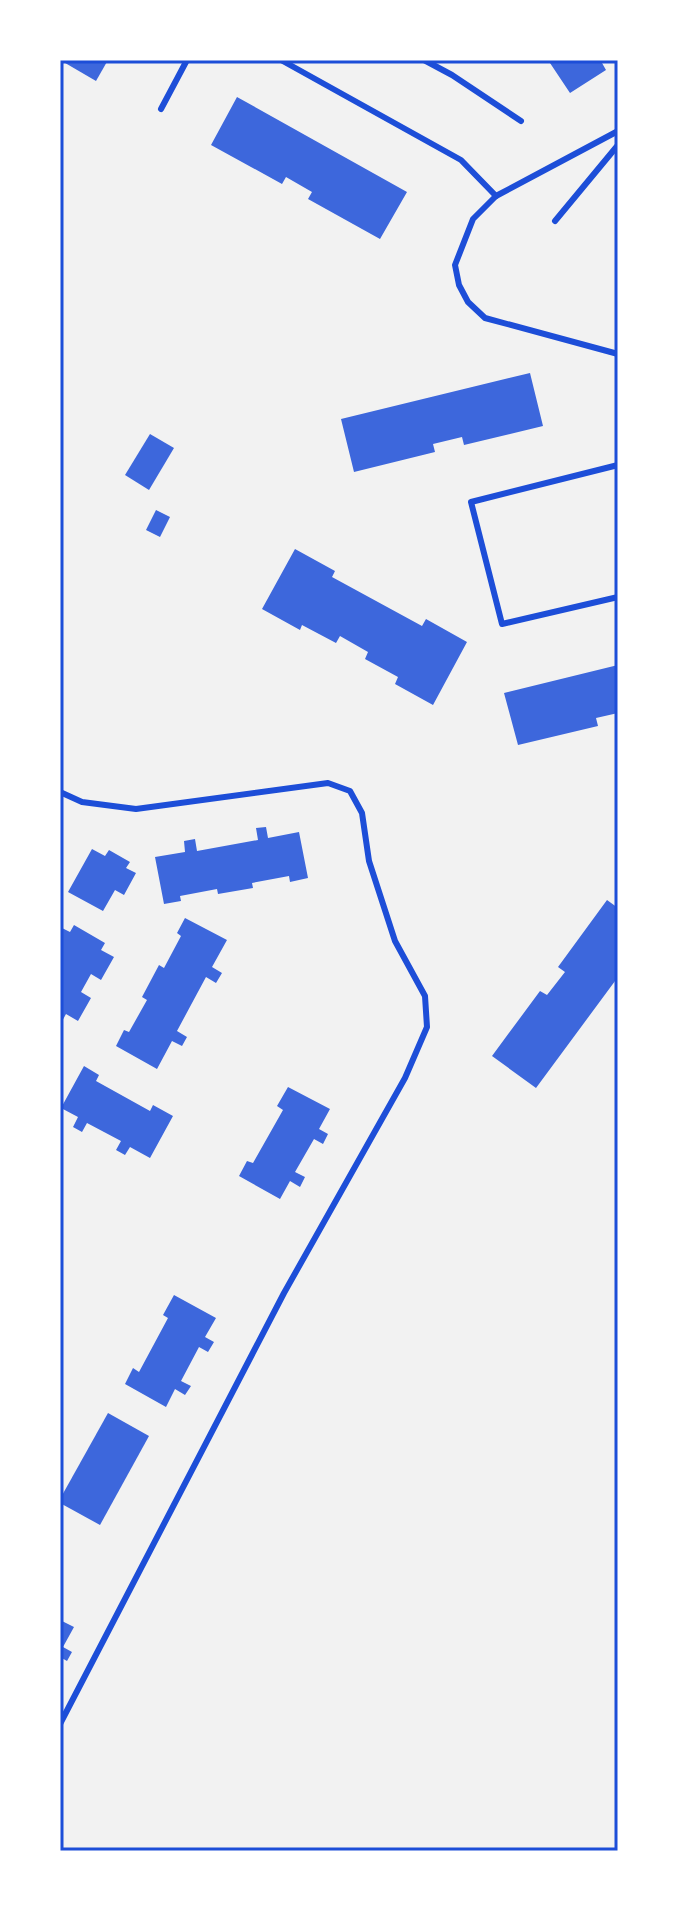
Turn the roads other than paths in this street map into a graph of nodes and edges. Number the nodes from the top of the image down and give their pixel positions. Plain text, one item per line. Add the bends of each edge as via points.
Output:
1 (187, 60) edge
2 (281, 60) edge
3 (424, 60) edge
4 (161, 109) dead end
5 (521, 121) dead end
6 (618, 131) edge
7 (618, 145) edge
8 (496, 196) junction
9 (555, 221) dead end
10 (618, 354) edge
11 (618, 465) edge
12 (618, 597) edge
13 (60, 792) edge
14 (60, 1724) edge

1 - 4 lane
2 - 8 lane via 461,160
3 - 5 lane
6 - 8 lane
7 - 9 lane
8 - 10 lane via 473,219 455,265 468,302 485,318
11 - 12 lane via 471,502 502,624
13 - 14 lane via 82,802 136,809 328,783 350,791 362,813 369,861 395,941 425,996 427,1027 405,1078 284,1293

